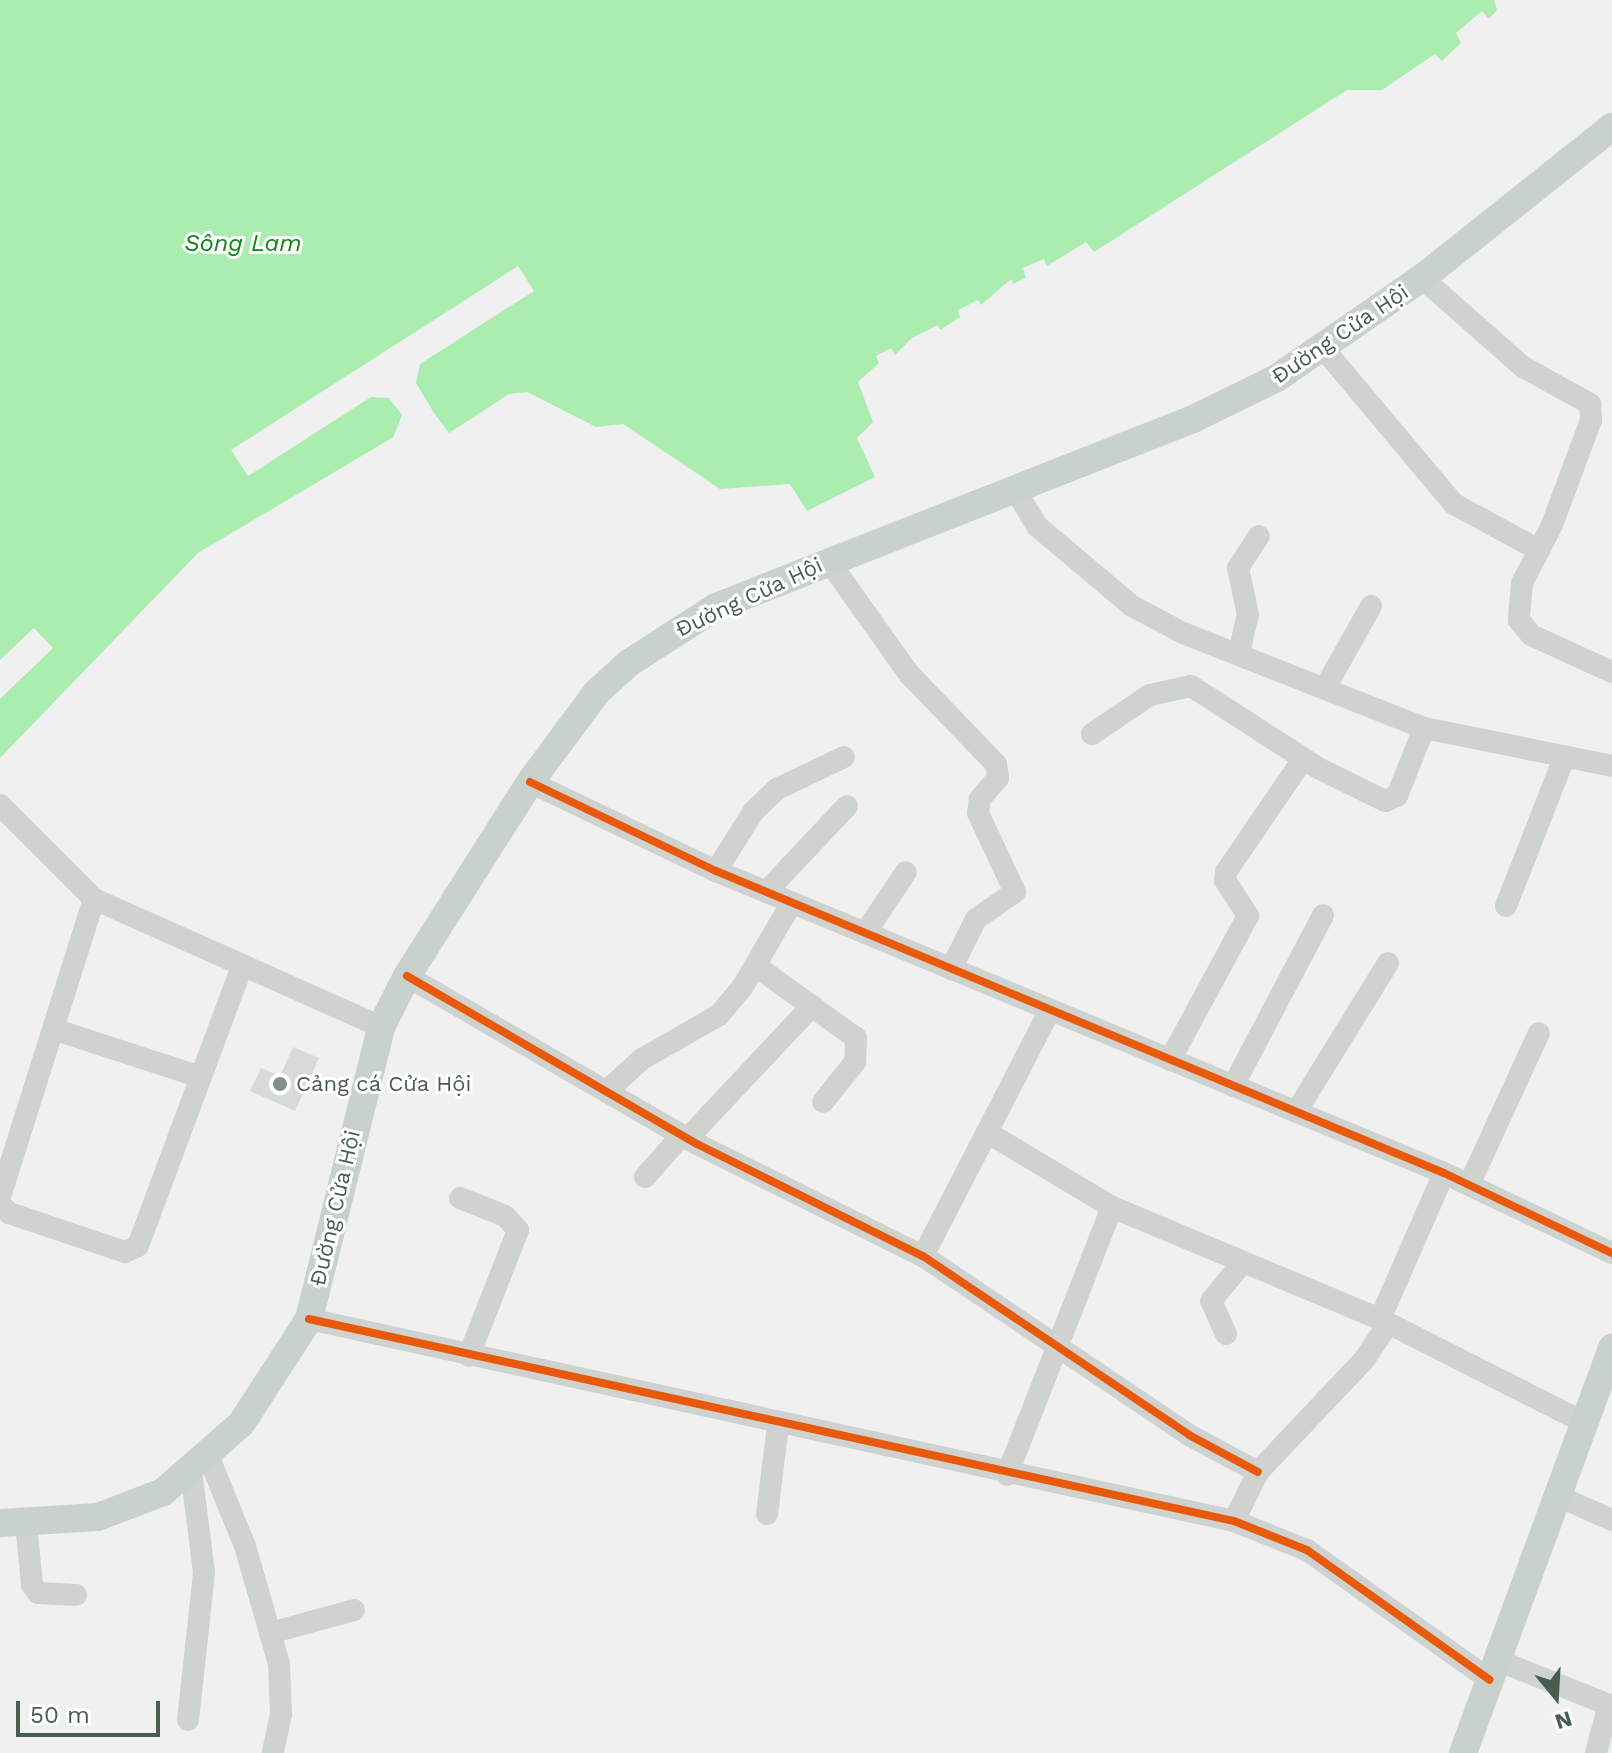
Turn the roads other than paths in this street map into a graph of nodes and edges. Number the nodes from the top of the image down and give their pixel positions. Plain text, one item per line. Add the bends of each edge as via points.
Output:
1 (1612, 127) edge
2 (1422, 278) junction
3 (1323, 348) junction
4 (1015, 489) junction
5 (1259, 536) dead end
6 (1539, 550) junction
7 (836, 557) junction
8 (1371, 606) dead end
9 (1239, 653) junction
10 (1612, 672) edge
11 (1325, 688) junction
12 (1424, 728) junction
13 (1092, 734) dead end
14 (844, 757) dead end
15 (1564, 758) junction
16 (1303, 759) junction
17 (1612, 764) edge
18 (530, 782) junction
19 (0, 805) edge
20 (847, 806) dead end
21 (716, 871) junction
22 (906, 872) dead end
23 (766, 892) junction
24 (94, 899) junction
25 (792, 902) junction
26 (1506, 906) dead end
27 (1323, 915) dead end
28 (865, 933) junction
29 (1388, 963) dead end
30 (242, 966) junction
31 (756, 966) junction
32 (951, 969) junction
33 (407, 976) junction
34 (812, 1006) junction
35 (1050, 1010) junction
36 (381, 1027) junction
37 (56, 1030) junction
38 (1539, 1033) dead end
39 (1170, 1060) junction
40 (201, 1077) junction
41 (1233, 1086) junction
42 (609, 1089) junction
43 (823, 1102) dead end
44 (1296, 1112) junction
45 (988, 1133) junction
46 (685, 1137) junction
47 (1444, 1173) junction
48 (645, 1177) dead end
49 (1469, 1185) junction
50 (0, 1197) edge
51 (460, 1198) dead end
52 (0, 1204) edge
53 (1112, 1207) junction
54 (1612, 1253) edge
55 (923, 1256) junction
56 (1243, 1262) junction
57 (1384, 1322) junction
58 (302, 1331) junction
59 (1226, 1334) dead end
60 (1058, 1347) junction
61 (1612, 1348) edge
62 (469, 1356) junction
63 (1585, 1423) junction
64 (778, 1426) junction
65 (200, 1464) junction
66 (1258, 1472) junction
67 (1007, 1475) junction
68 (1558, 1496) junction
69 (767, 1514) dead end
70 (1612, 1520) edge
71 (1234, 1521) junction
72 (13, 1523) edge
73 (76, 1595) dead end
74 (354, 1610) dead end
75 (270, 1633) junction
76 (1494, 1670) junction
77 (188, 1720) dead end
78 (273, 1753) edge
79 (1463, 1753) edge
80 (1596, 1753) edge

1 - 2 main road, Đường Cửa Hội
2 - 3 main road, Đường Cửa Hội
2 - 6 street via 1523,367 1590,404 1591,420
3 - 4 main road, Đường Cửa Hội via 1230,403
3 - 6 street via 1454,504
4 - 7 main road, Đường Cửa Hội
4 - 9 street via 1037,526 1132,606
5 - 9 street via 1238,568 1248,615
6 - 10 street via 1519,599 1524,628
7 - 18 main road, Đường Cửa Hội via 716,607 651,645 597,692
7 - 32 street via 909,674 996,764 998,778 980,799 978,813 1015,892 976,919
8 - 11 street
9 - 11 street
11 - 12 street
12 - 15 street
12 - 16 street via 1391,800 1361,791
13 - 16 street via 1150,695 1191,686
14 - 21 street via 777,789 754,811
15 - 17 street
15 - 26 street
16 - 39 street via 1226,872 1225,880 1248,916
18 - 21 street
18 - 33 main road, Đường Cửa Hội
19 - 24 street
20 - 23 street
21 - 23 street
22 - 28 street
23 - 25 street
24 - 30 street
24 - 37 street
25 - 28 street
25 - 31 street
27 - 41 street
28 - 32 street
29 - 44 street
30 - 36 street
30 - 40 street
31 - 34 street
31 - 42 street via 719,1015 642,1059
32 - 35 street
33 - 36 main road, Đường Cửa Hội
33 - 42 street
34 - 43 street via 856,1038 859,1050
34 - 46 street
35 - 39 street
35 - 45 street
36 - 58 main road, Đường Cửa Hội
37 - 40 street
37 - 50 street
38 - 49 street
39 - 41 street
40 - 52 street via 138,1246 125,1252 9,1213
41 - 44 street
42 - 46 street
44 - 47 street
45 - 53 street
45 - 55 street
46 - 48 street
46 - 55 street
47 - 49 street
47 - 57 street
49 - 54 street
51 - 62 street via 505,1216 518,1230
53 - 56 street
53 - 60 street
55 - 60 street
56 - 57 street
56 - 59 street via 1211,1301
57 - 63 street
57 - 66 street via 1364,1360
58 - 62 street
58 - 65 main road, Đường Cửa Hội via 241,1424
60 - 66 street via 1189,1435
60 - 67 street
61 - 63 main road
62 - 64 street
63 - 68 main road
64 - 67 street
64 - 69 street
65 - 72 main road, Đường Cửa Hội via 163,1492 98,1517
65 - 75 street
65 - 77 street via 204,1572
66 - 71 street
67 - 71 street
68 - 70 street
68 - 76 main road
71 - 76 street via 1307,1550
72 - 73 street via 38,1593
74 - 75 street
75 - 78 street via 282,1688
76 - 79 main road
76 - 80 street via 1609,1705

